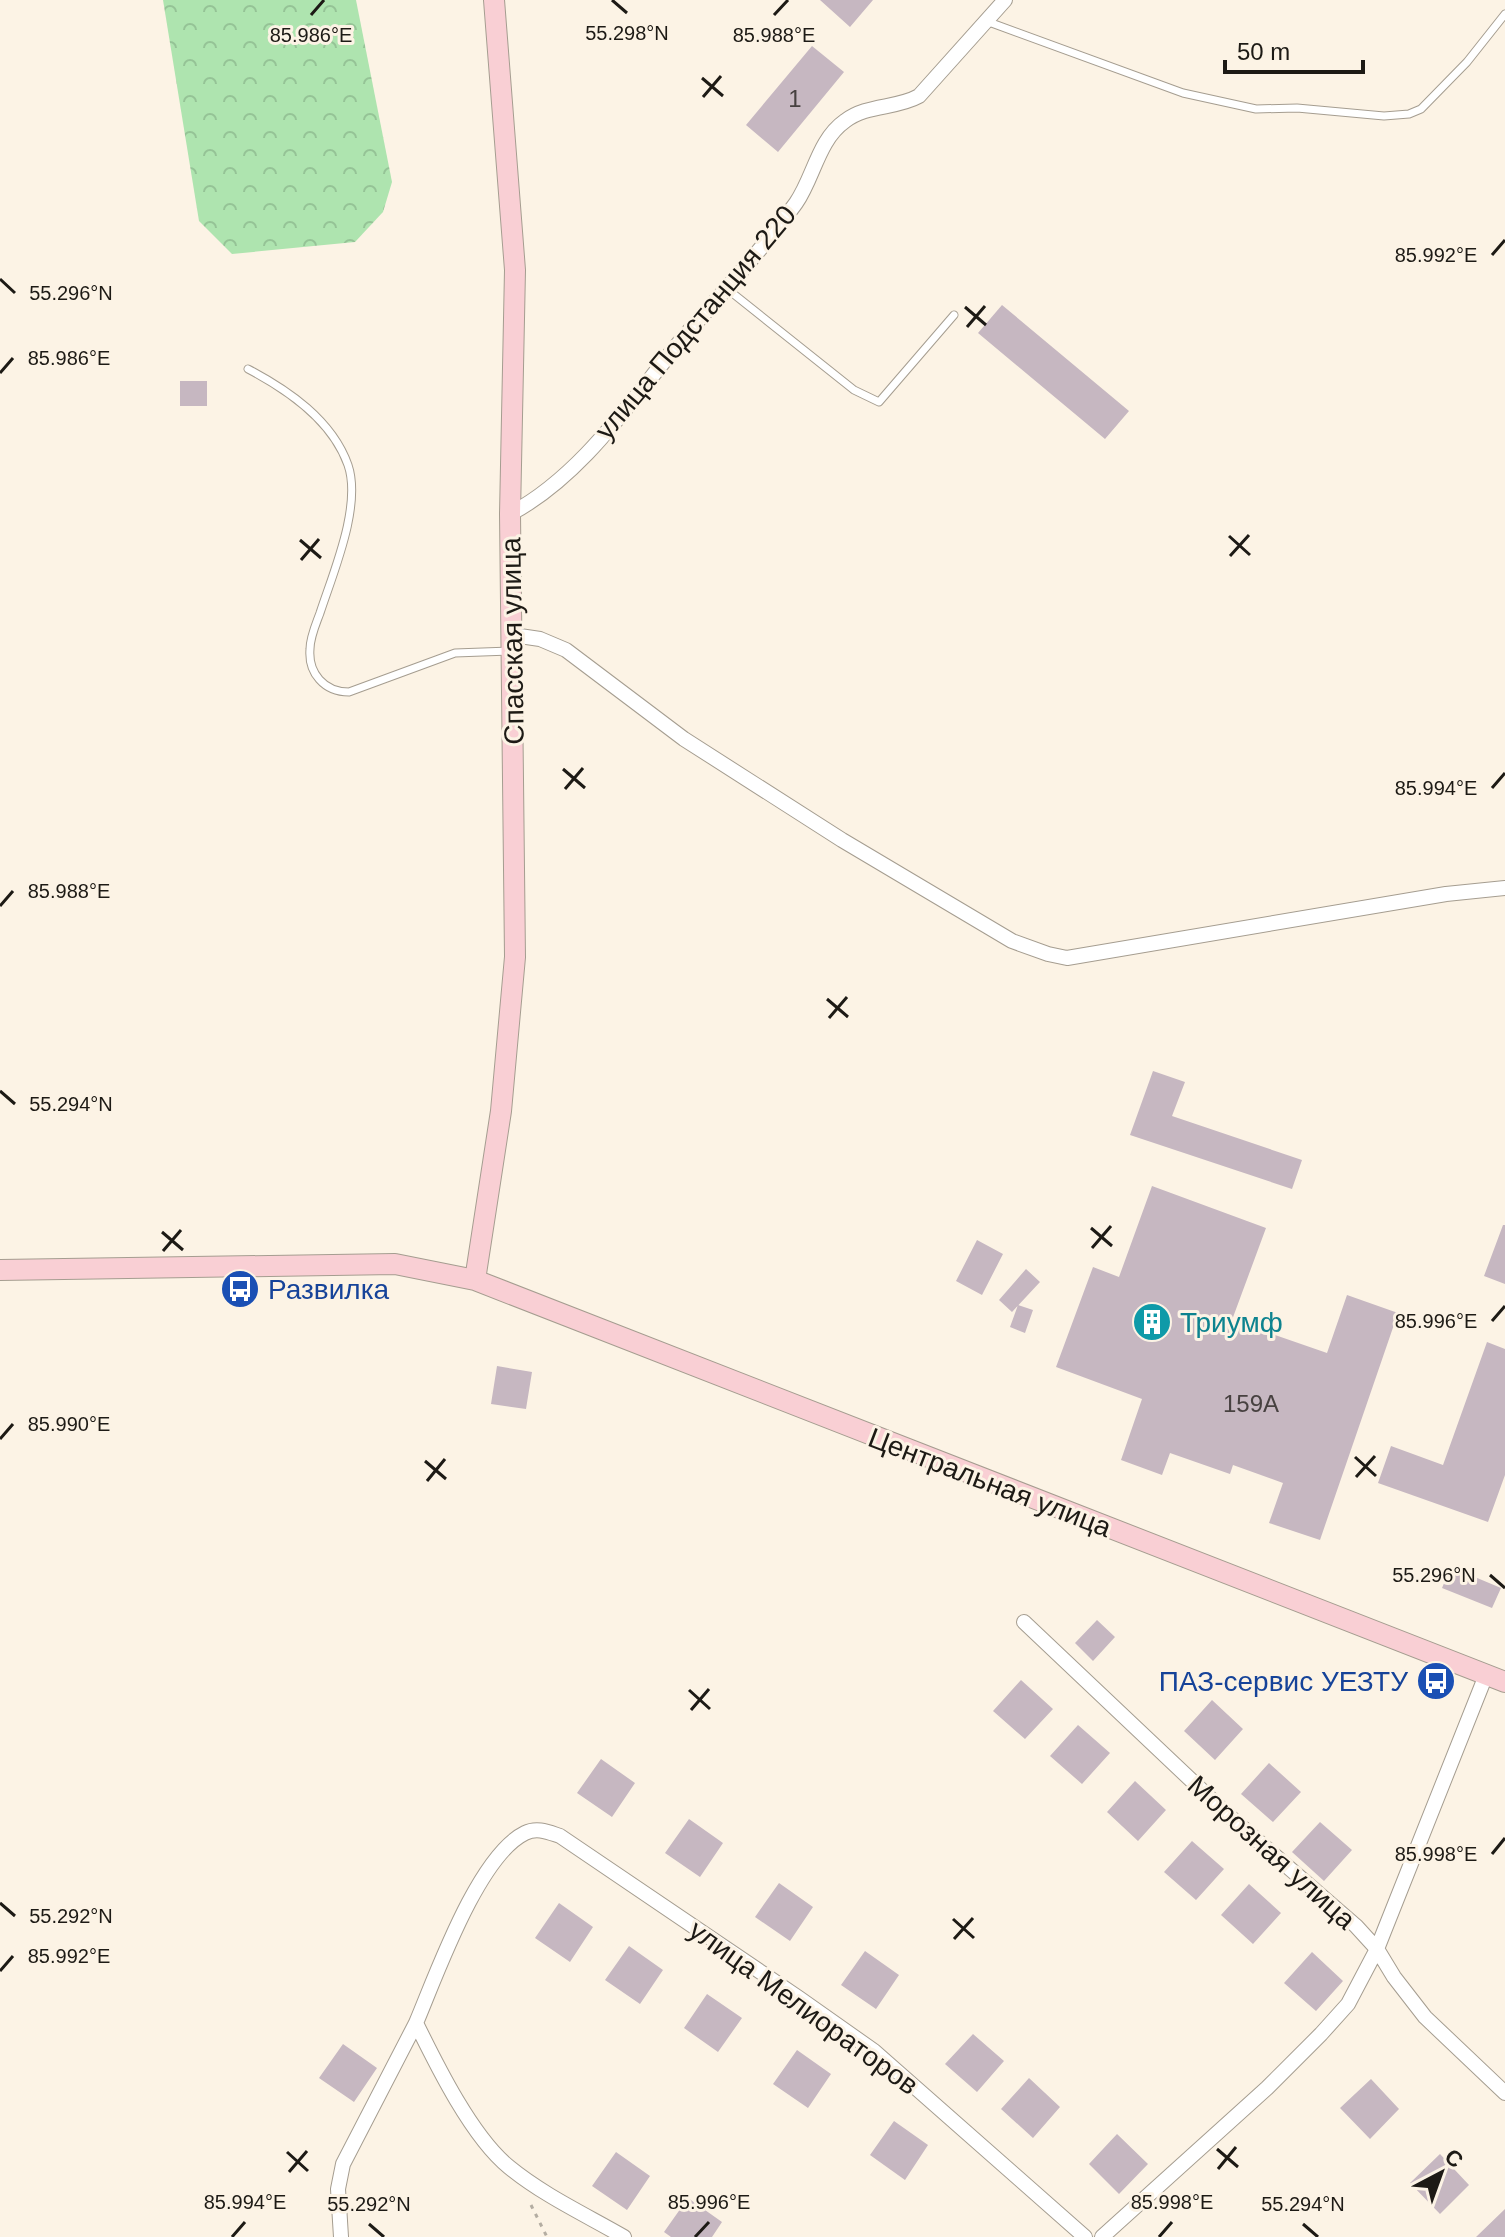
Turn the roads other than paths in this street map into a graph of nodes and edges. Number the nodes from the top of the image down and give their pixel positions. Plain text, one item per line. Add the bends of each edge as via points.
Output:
1 (494, 0) edge
2 (1005, 0) edge
3 (1505, 14) edge
4 (986, 21) junction
5 (726, 288) junction
6 (954, 315) dead end
7 (248, 369) dead end
8 (510, 514) junction
9 (513, 643) junction
10 (1505, 888) edge
11 (0, 1270) edge
12 (475, 1280) junction
13 (1024, 1622) dead end
14 (1496, 1678) edge
15 (1377, 1949) junction
16 (416, 2023) junction
17 (1505, 2093) edge
18 (341, 2237) edge
19 (624, 2237) edge
20 (1085, 2237) edge
21 (1102, 2237) edge

1 - 8 street, Спасская улица via 515,270
2 - 4 street, улица Подстанция 220
3 - 4 lane via 1421,109 1384,116 1256,109 1183,93
4 - 5 street, улица Подстанция 220 via 919,96 859,112 842,122 820,152 798,201
5 - 6 lane via 854,390 879,402
5 - 8 street, улица Подстанция 220 via 570,471
7 - 9 lane via 298,400 348,464 350,512 310,648 313,673 339,692 349,692 455,653
8 - 9 street, Спасская улица
9 - 10 street via 540,639 566,650 684,739 842,840 1012,941 1048,954 1067,958
9 - 12 street, Спасская улица via 515,957 501,1111
11 - 12 street, Центральная улица via 395,1264
12 - 14 street, Центральная улица
13 - 15 street, Морозная улица
14 - 15 street
15 - 17 street, Морозная улица via 1425,2017
15 - 21 street via 1348,2004 1321,2034
16 - 18 street via 343,2164 338,2189
16 - 19 street via 442,2077 506,2166
16 - 20 street, улица Мелиораторов via 465,1909 488,1870 509,1845 526,1833 543,1830 560,1836 874,2051

